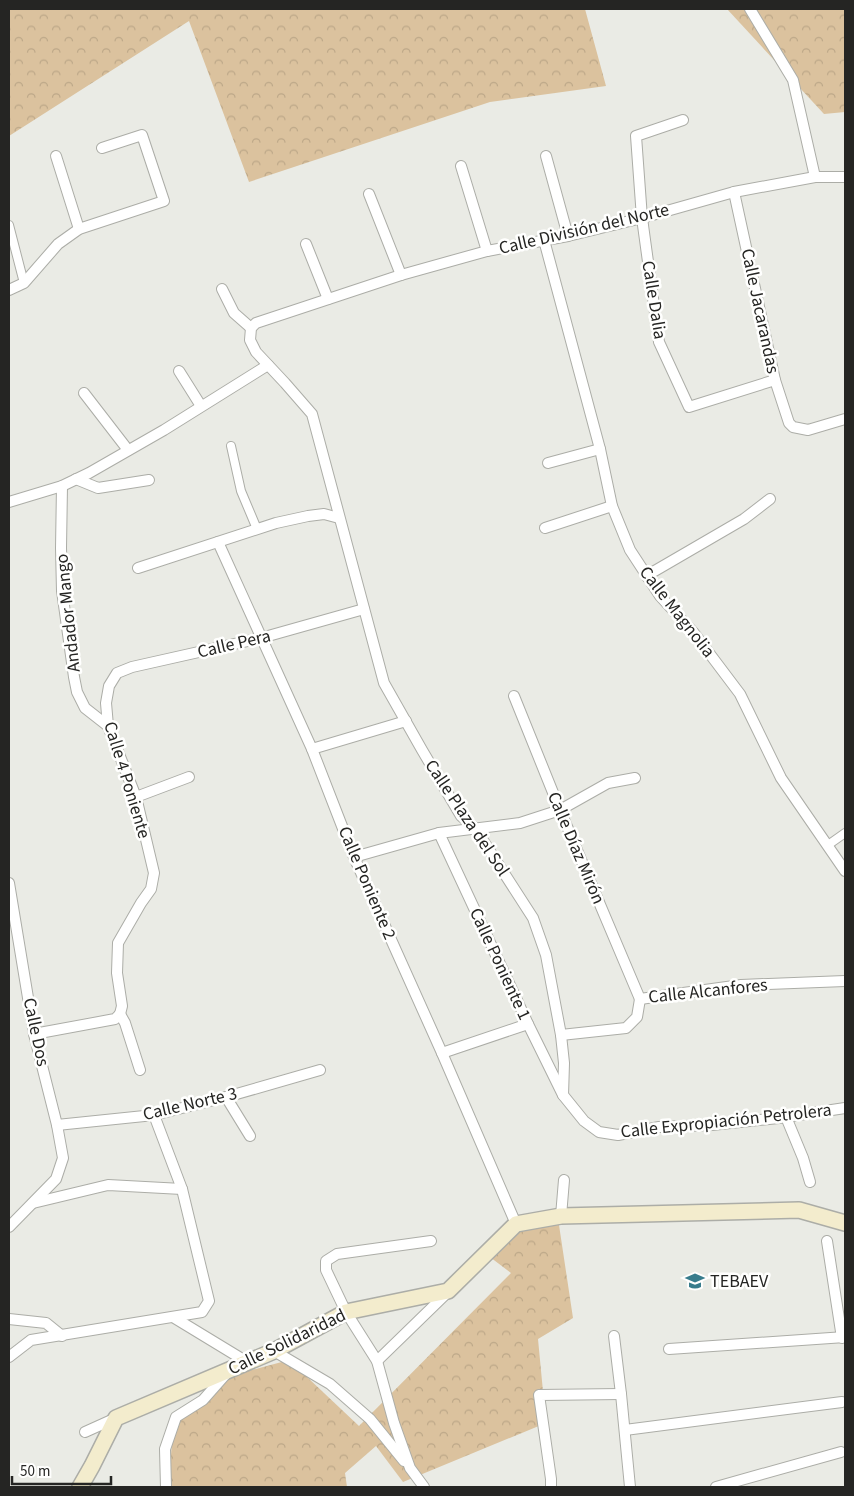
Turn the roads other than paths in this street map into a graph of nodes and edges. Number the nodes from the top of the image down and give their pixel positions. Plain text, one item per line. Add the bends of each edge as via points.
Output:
1 (750, 9) edge
2 (682, 120) dead end
3 (102, 148) dead end
4 (56, 156) dead end
5 (546, 156) dead end
6 (461, 166) dead end
7 (815, 177) junction
8 (845, 177) edge
9 (734, 192) junction
10 (369, 194) dead end
11 (642, 218) junction
12 (9, 225) edge
13 (79, 228) junction
14 (568, 236) junction
15 (544, 240) junction
16 (306, 244) dead end
17 (487, 251) junction
18 (401, 275) junction
19 (24, 283) junction
20 (222, 289) dead end
21 (9, 290) edge
22 (328, 299) junction
23 (251, 328) junction
24 (268, 365) junction
25 (179, 371) dead end
26 (775, 380) junction
27 (84, 394) dead end
28 (201, 406) junction
29 (845, 419) edge
30 (231, 446) dead end
31 (600, 449) junction
32 (128, 450) junction
33 (548, 463) dead end
34 (76, 479) junction
35 (149, 480) dead end
36 (62, 486) junction
37 (770, 499) dead end
38 (9, 502) edge
39 (612, 506) junction
40 (339, 518) junction
41 (545, 528) dead end
42 (257, 529) junction
43 (218, 542) junction
44 (138, 568) dead end
45 (646, 576) junction
46 (364, 608) junction
47 (261, 638) junction
48 (109, 686) joint
49 (514, 696) dead end
50 (406, 721) junction
51 (108, 726) junction
52 (312, 749) junction
53 (189, 777) dead end
54 (635, 778) dead end
55 (136, 797) junction
56 (560, 810) junction
57 (475, 828) junction
58 (439, 833) junction
59 (845, 833) edge
60 (828, 845) junction
61 (354, 857) junction
62 (845, 871) edge
63 (9, 882) edge
64 (845, 981) edge
65 (640, 999) junction
66 (120, 1014) junction
67 (528, 1024) junction
68 (34, 1034) junction
69 (561, 1035) junction
70 (442, 1053) junction
71 (140, 1070) dead end
72 (320, 1070) dead end
73 (563, 1095) junction
74 (226, 1096) junction
75 (845, 1108) edge
76 (154, 1115) junction
77 (786, 1117) junction
78 (57, 1124) junction
79 (250, 1136) dead end
80 (564, 1180) dead end
81 (810, 1182) dead end
82 (182, 1189) junction
83 (32, 1203) junction
84 (561, 1216) junction
85 (845, 1223) edge
86 (516, 1224) junction
87 (9, 1227) edge
88 (431, 1241) dead end
89 (827, 1242) dead end
90 (448, 1291) junction
91 (346, 1312) junction
92 (173, 1317) junction
93 (9, 1319) edge
94 (62, 1336) junction
95 (614, 1336) dead end
96 (844, 1338) edge
97 (669, 1349) dead end
98 (274, 1351) junction
99 (9, 1356) edge
100 (377, 1361) junction
101 (247, 1362) junction
102 (228, 1371) junction
103 (622, 1394) junction
104 (842, 1402) dead end
105 (116, 1418) junction
106 (624, 1430) junction
107 (85, 1432) dead end
108 (841, 1452) dead end
109 (410, 1468) junction
110 (80, 1487) edge
111 (166, 1487) edge
112 (424, 1487) edge
113 (551, 1487) edge
114 (630, 1487) edge
115 (716, 1487) edge

1 - 7 street via 793,80
2 - 11 street via 636,136
3 - 13 street via 142,135 164,201
4 - 13 street
5 - 14 street
6 - 17 street
7 - 8 street, Calle División del Norte
7 - 9 street, Calle División del Norte
9 - 11 street, Calle División del Norte
9 - 26 street, Calle Jacarandas
10 - 18 street
11 - 14 street, Calle División del Norte
11 - 26 street, Calle Dalia via 658,342 689,407
12 - 19 street
13 - 19 street via 58,244
14 - 15 street, Calle División del Norte
15 - 17 street, Calle División del Norte
15 - 31 street, Calle Magnolia
16 - 22 street
17 - 18 street, Calle División del Norte
18 - 22 street, Calle División del Norte
19 - 21 street
20 - 23 street via 234,313
22 - 23 street, Calle División del Norte
23 - 24 street, Calle Plaza del Sol via 250,340
24 - 28 street
24 - 40 street, Calle Plaza del Sol via 312,414
25 - 28 street
26 - 29 street, Calle Jacarandas via 793,427 808,430
27 - 32 street
28 - 32 street
30 - 42 street via 241,491
31 - 33 street
31 - 39 street, Calle Magnolia
32 - 34 street
34 - 35 street via 98,488
34 - 36 street
36 - 38 street
36 - 51 street, Andador Mango via 62,590 74,677 85,708
37 - 45 street via 744,519
39 - 41 street
39 - 45 street, Calle Magnolia via 630,550
40 - 42 street via 324,514 308,516
40 - 46 street, Calle Plaza del Sol
42 - 43 street
43 - 44 street
43 - 47 street, Calle Poniente 2
45 - 60 street, Calle Magnolia via 740,694 782,778
46 - 47 street, Calle Pera
46 - 50 street, Calle Plaza del Sol via 384,683
47 - 48 street, Calle Pera via 132,667 117,673
47 - 52 street, Calle Poniente 2
48 - 51 street, Calle 4 Poniente via 106,703
49 - 56 street, Calle Díaz Mirón
50 - 52 street
50 - 57 street, Calle Plaza del Sol via 461,816
51 - 55 street, Calle 4 Poniente
52 - 61 street, Calle Poniente 2
53 - 55 street
54 - 56 street via 608,783
55 - 66 street, Calle 4 Poniente via 154,873 151,890 118,943
56 - 57 street via 520,823
56 - 65 street, Calle Díaz Mirón
57 - 58 street
57 - 69 street, Calle Plaza del Sol via 533,918 546,955
58 - 61 street
58 - 67 street, Calle Poniente 1
59 - 60 street
60 - 62 street, Calle Magnolia
61 - 70 street, Calle Poniente 2
63 - 68 street, Calle Dos
64 - 65 street, Calle Alcanfores via 740,985
65 - 69 street, Calle Alcanfores via 637,1017 626,1028
66 - 68 street via 115,1019
66 - 71 street
67 - 70 street
67 - 73 street, Calle Poniente 1
68 - 78 street, Calle Dos
69 - 73 street, Calle Plaza del Sol
70 - 86 street, Calle Poniente 2
72 - 74 street, Calle Norte 3
73 - 77 street, Calle Expropiación Petrolera via 584,1121 599,1132 618,1135 660,1127
74 - 76 street, Calle Norte 3
74 - 79 street
75 - 77 street, Calle Expropiación Petrolera
76 - 78 street, Calle Norte 3
76 - 82 street
77 - 81 street
78 - 83 street, Calle Dos via 63,1158 56,1179
80 - 84 street
82 - 83 street via 108,1185
82 - 92 street via 209,1301 202,1312
83 - 87 street
84 - 85 main road via 799,1210
84 - 86 main road
86 - 90 main road
88 - 91 street via 337,1254 326,1261 326,1270
89 - 96 street
90 - 91 main road, Calle Solidaridad
90 - 100 street
91 - 98 main road, Calle Solidaridad
91 - 100 street
92 - 94 street
92 - 101 street
93 - 94 street via 46,1323
94 - 99 street via 31,1340
95 - 103 street
96 - 97 street
98 - 101 main road, Calle Solidaridad
98 - 109 street via 330,1384 370,1419
100 - 109 street
101 - 102 main road, Calle Solidaridad
102 - 105 main road, Calle Solidaridad
102 - 111 street via 203,1400 176,1417 165,1449
103 - 106 street
103 - 113 street via 539,1395
104 - 106 street
105 - 107 street
105 - 110 main road
106 - 114 street
108 - 115 street
109 - 112 street

